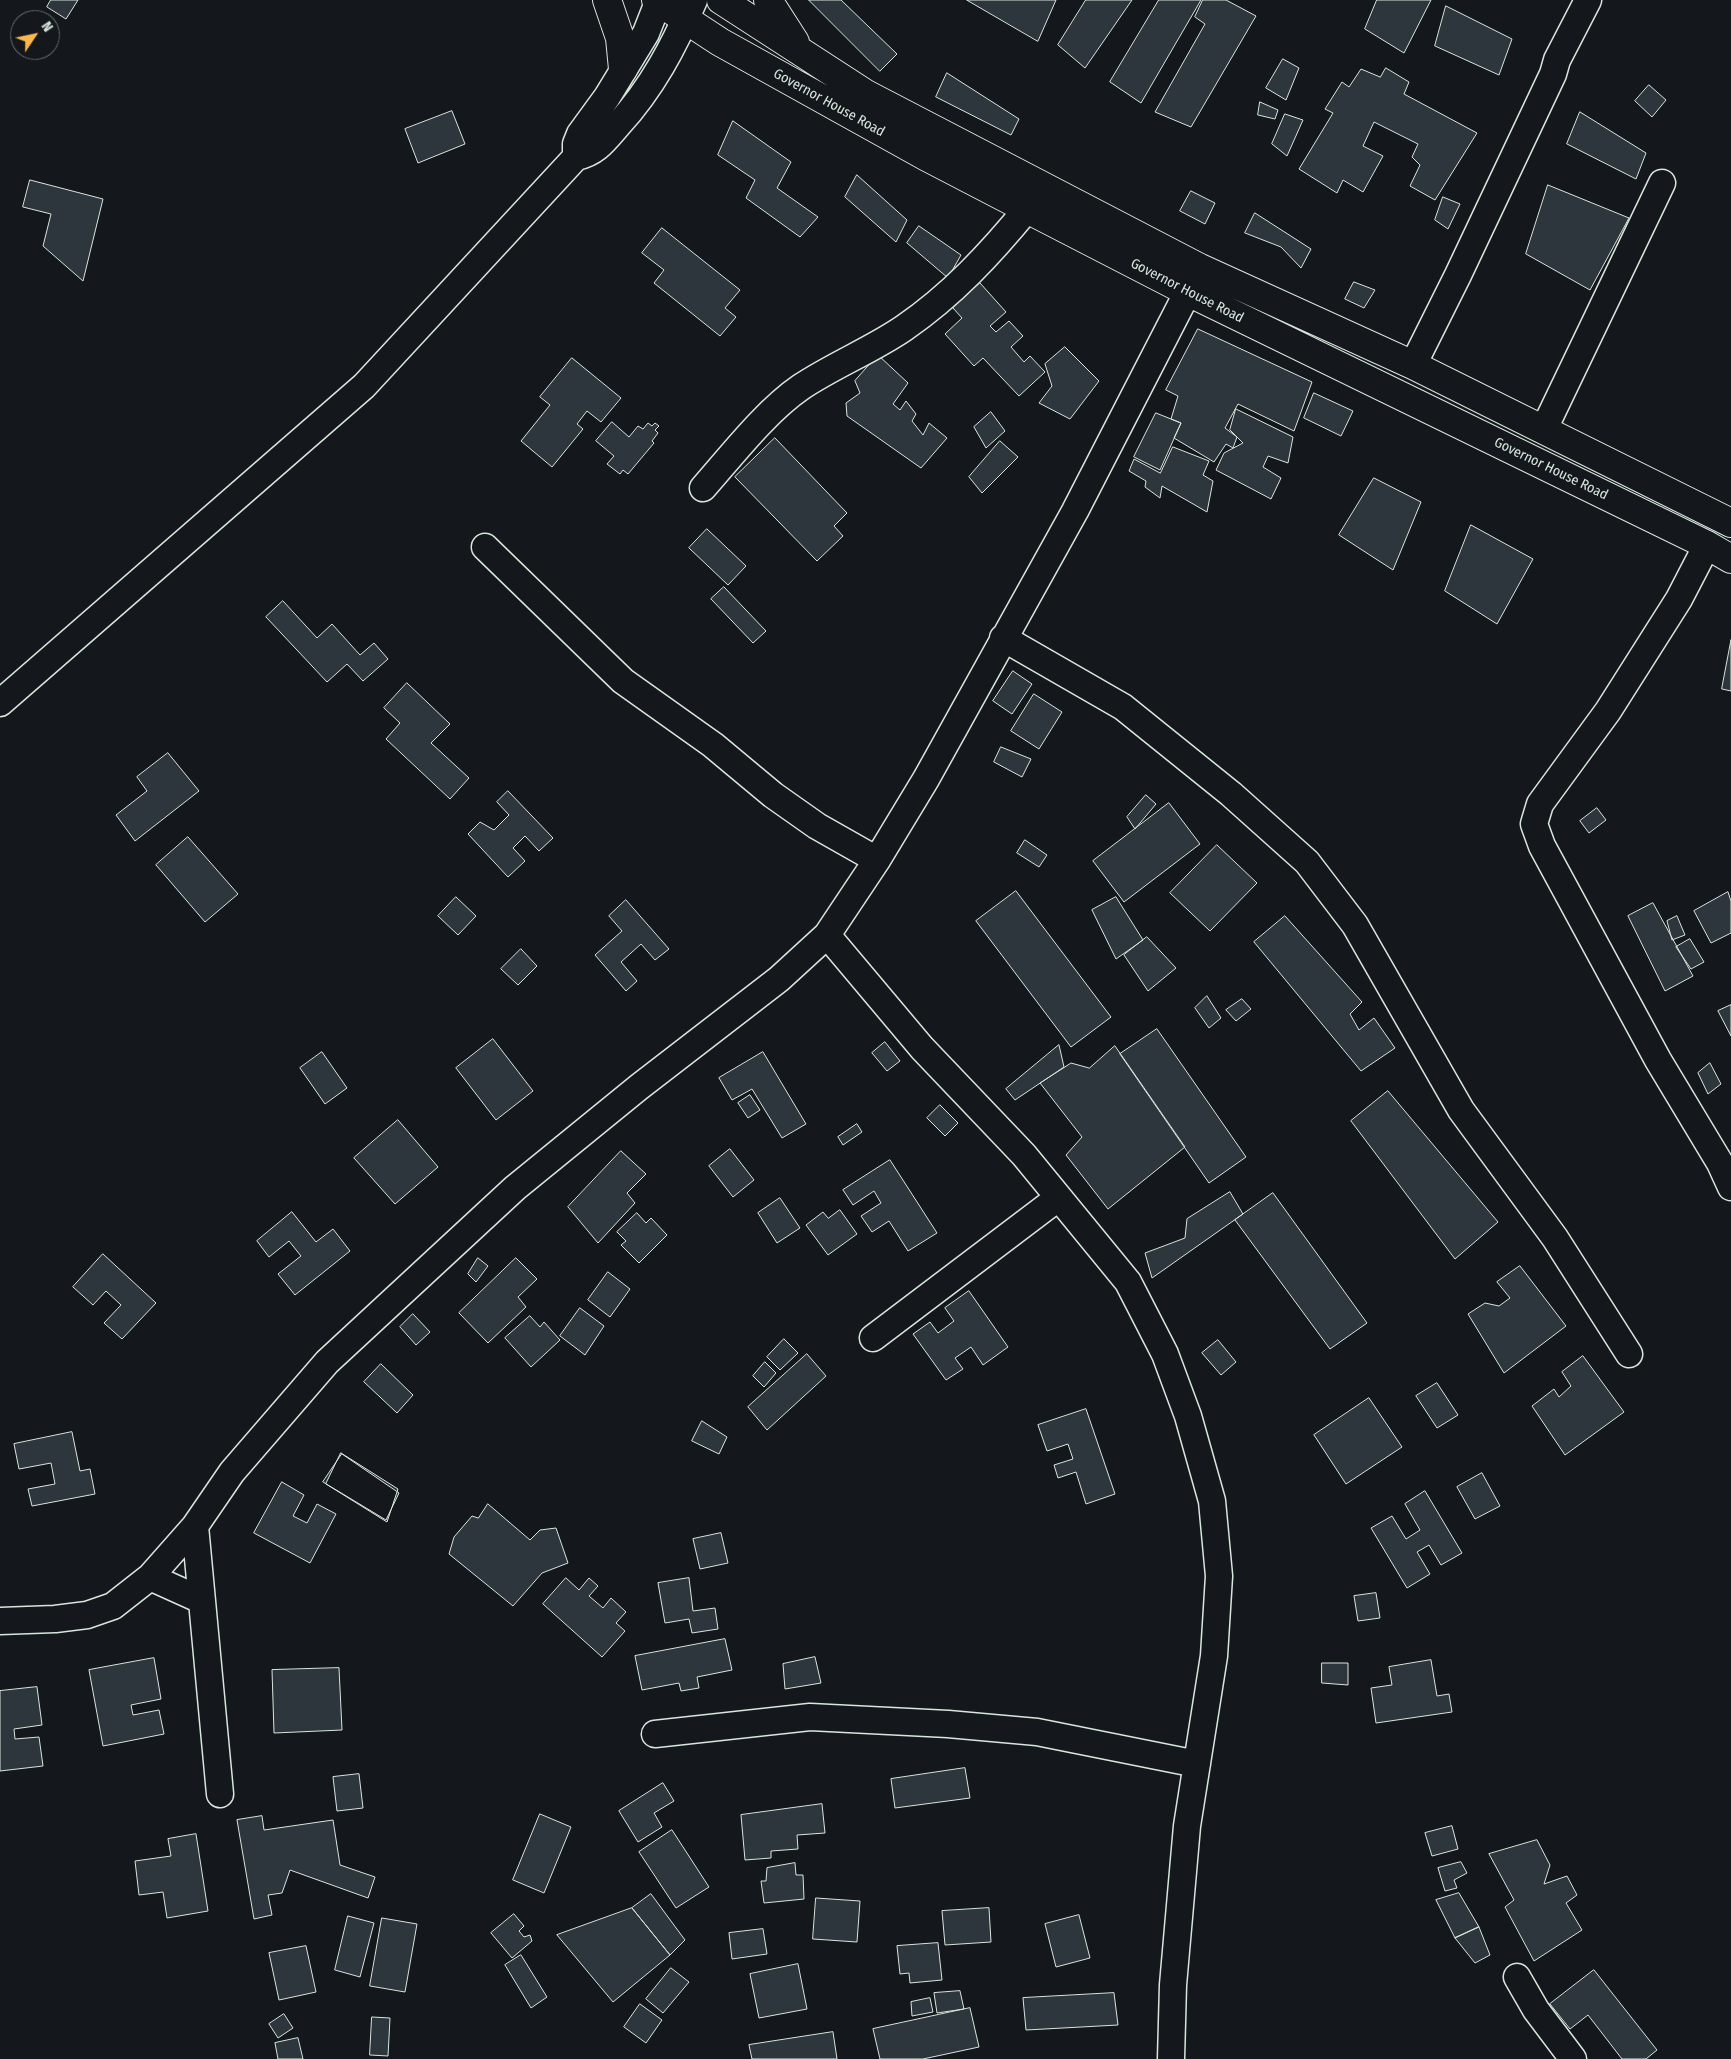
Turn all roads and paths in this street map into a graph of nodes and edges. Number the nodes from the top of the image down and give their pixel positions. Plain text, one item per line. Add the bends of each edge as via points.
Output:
1 (607, 0) edge
2 (658, 0) edge
3 (721, 0) edge
4 (768, 0) edge
5 (1588, 0) edge
6 (690, 9) edge
7 (800, 50) junction
8 (623, 69) junction
9 (576, 157) junction
10 (1662, 182) dead end
11 (1027, 209) junction
12 (1200, 268) junction
13 (1188, 292) junction
14 (1413, 365) junction
15 (1544, 429) junction
16 (704, 488) dead end
17 (1731, 523) edge
18 (1707, 545) junction
19 (485, 547) dead end
20 (1731, 559) edge
21 (1003, 638) junction
22 (0, 703) edge
23 (877, 860) junction
24 (827, 935) junction
25 (1731, 1187) edge
26 (1058, 1198) junction
27 (873, 1338) dead end
28 (1629, 1354) dead end
29 (195, 1526) junction
30 (150, 1577) junction
31 (201, 1600) junction
32 (0, 1621) edge
33 (655, 1734) dead end
34 (1197, 1764) junction
35 (220, 1794) dead end
36 (1516, 1977) dead end
37 (1171, 2059) edge
38 (1573, 2059) edge

1 - 8 main road via 620,38
2 - 6 main road, Governor House Road
2 - 8 street via 646,33
3 - 7 main road, Governor House Road
4 - 7 main road
5 - 14 street via 1556,60 1553,74
6 - 9 street via 665,63 639,102 597,149
6 - 11 main road, Governor House Road via 720,42 924,156
7 - 12 main road, Governor House Road via 866,94
8 - 9 street via 580,134
9 - 22 street via 364,386
10 - 15 street
11 - 13 main road, Governor House Road
11 - 16 street via 960,284 904,328 801,387 757,427
12 - 13 street
12 - 14 main road, Governor House Road
13 - 18 main road, Governor House Road
13 - 21 street via 1075,511
14 - 15 main road, Governor House Road
15 - 17 main road, Governor House Road
18 - 20 main road, Governor House Road
18 - 25 street via 1679,599 1618,695 1540,804 1534,824 1542,846 1658,1060
19 - 23 street via 623,681 713,745 773,795 817,826
21 - 23 street via 926,779
21 - 28 street via 1123,707 1231,794 1307,862 1355,925 1461,1110 1555,1238
23 - 24 street
24 - 26 street via 922,1048 1024,1155
24 - 29 street via 779,979 515,1188 327,1362 232,1472
26 - 27 street
26 - 34 street via 1128,1282 1165,1354 1188,1416 1212,1501 1219,1576 1214,1656
29 - 30 street
29 - 31 street
30 - 31 street
30 - 32 street via 113,1606 87,1615
31 - 35 street
33 - 34 street via 810,1716 1037,1732
34 - 37 street via 1184,1856 1173,1985
36 - 38 street

